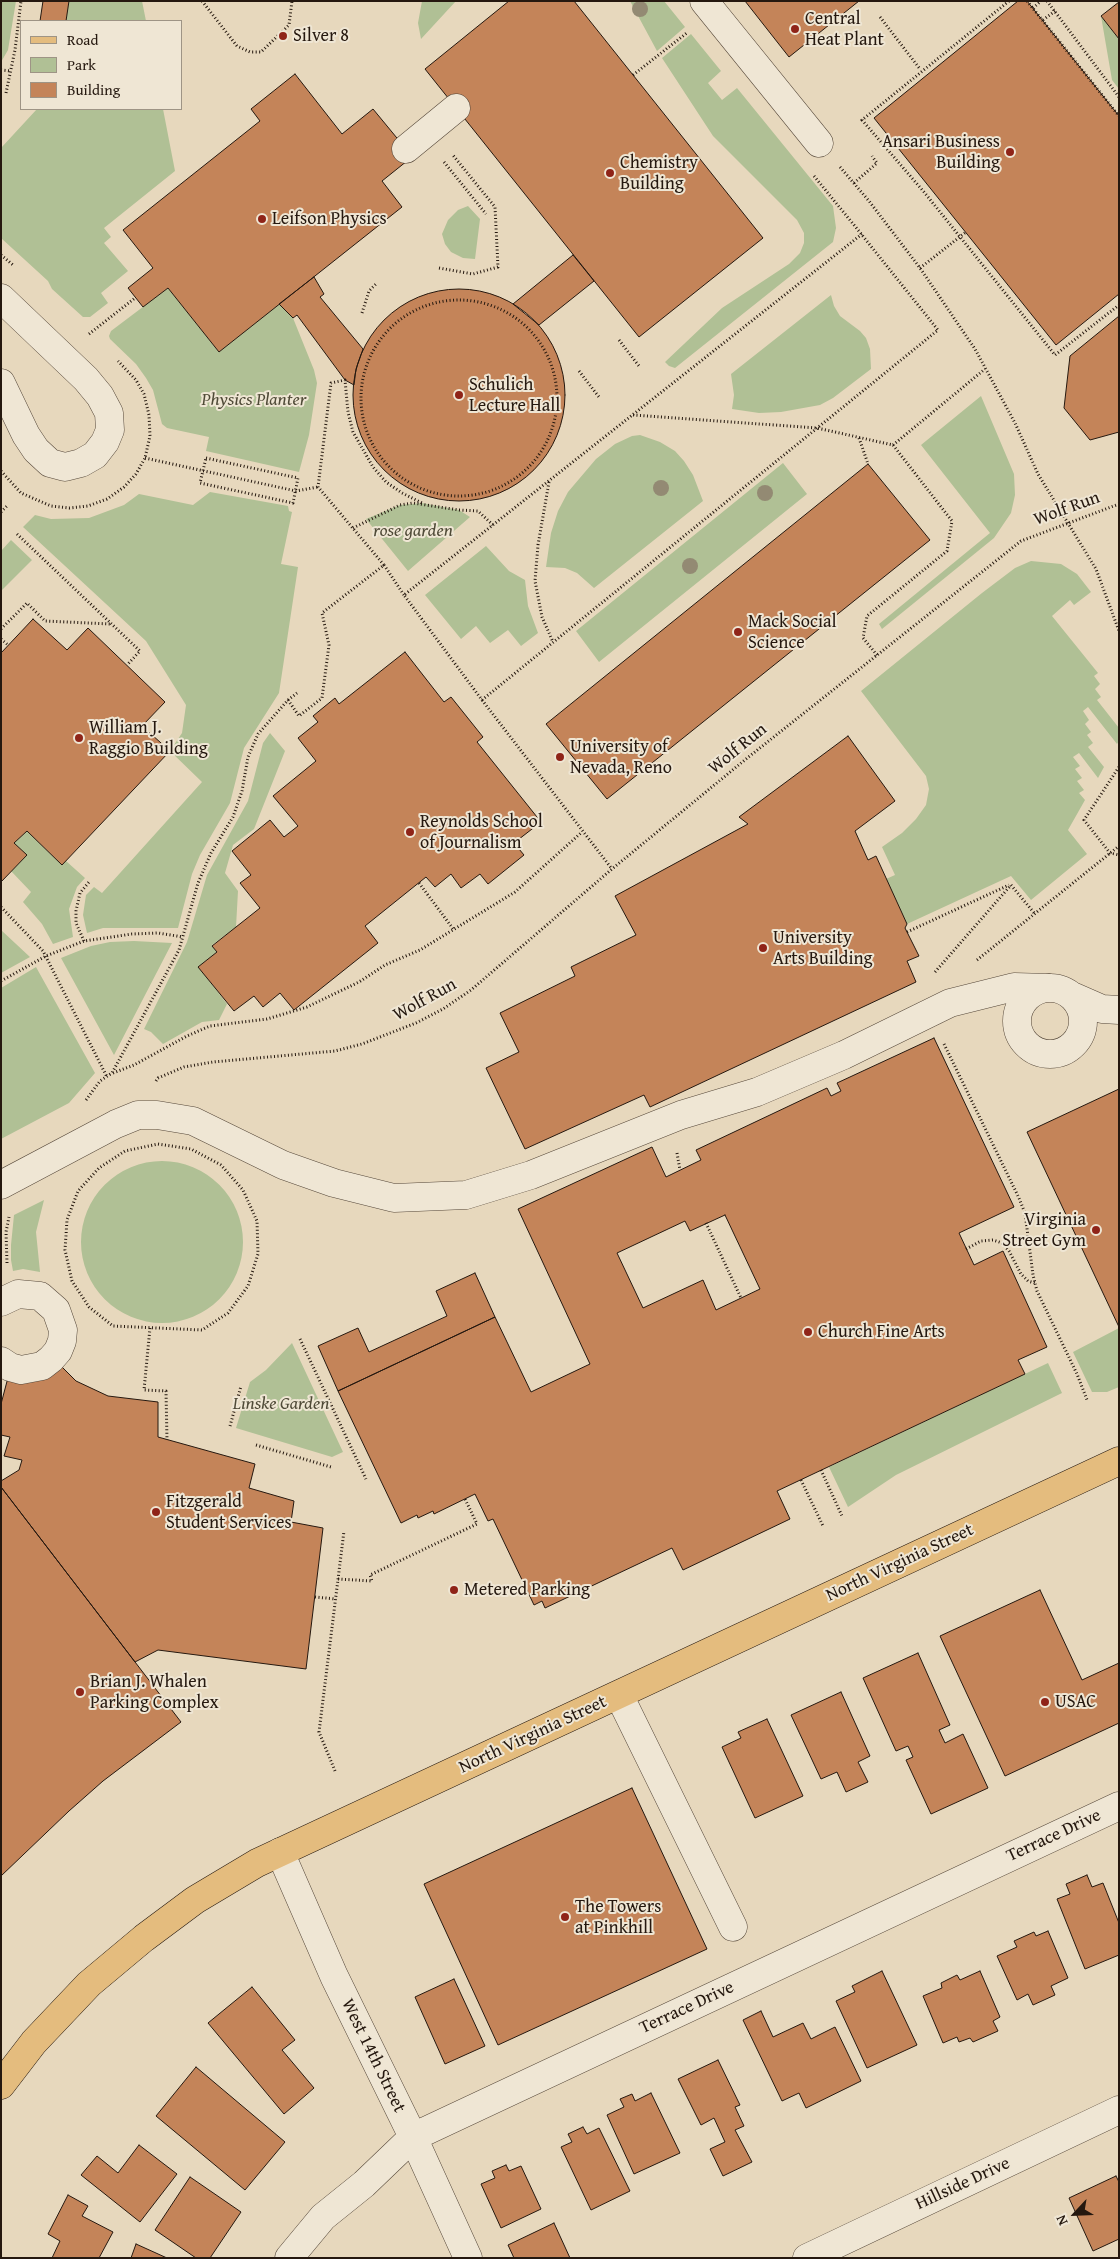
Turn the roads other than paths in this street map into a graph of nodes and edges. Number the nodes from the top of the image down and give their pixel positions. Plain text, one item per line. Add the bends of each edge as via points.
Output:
1 (704, 1) edge
2 (456, 108) dead end
3 (420, 138) road end
4 (819, 143) road end
5 (1, 298) edge
6 (1, 383) edge
7 (1059, 991) junction
8 (1119, 1010) edge
9 (1119, 1020) edge
10 (1073, 1045) junction
11 (1, 1185) edge
12 (10, 1298) edge
13 (1, 1361) edge
14 (1119, 1461) edge
15 (619, 1695) junction
16 (1119, 1806) edge
17 (280, 1852) junction
18 (733, 1927) dead end
19 (1, 2085) edge
20 (1119, 2110) edge
21 (413, 2136) junction
22 (289, 2258) edge
23 (468, 2258) edge
24 (807, 2258) edge

1 - 4 street
2 - 3 street
5 - 6 street via 86,378 100,396 109,413 110,430 105,442 95,455 81,463 65,467 50,463 26,436
7 - 8 street via 1102,1008
7 - 10 street via 1077,1003 1082,1013 1083,1025
7 - 10 street via 1030,995 1018,1011 1018,1032 1023,1042 1042,1054 1054,1054
7 - 11 street via 1014,987 950,1003 844,1055 758,1092 681,1115 531,1175 466,1195 394,1198 334,1184 284,1165 193,1121 157,1115 138,1115 94,1134
9 - 10 street
12 - 13 street via 40,1296 49,1302 61,1319 62,1341 51,1359 42,1366 21,1370
14 - 15 main road, North Virginia Street
15 - 17 main road, North Virginia Street
15 - 18 street
16 - 21 street, Terrace Drive
17 - 19 main road, North Virginia Street via 195,1900 88,1984 34,2042
17 - 21 street, West 14th Street via 334,1976
20 - 24 street, Hillside Drive
21 - 22 street, Terrace Drive via 364,2184 323,2217
21 - 23 street, West 14th Street

